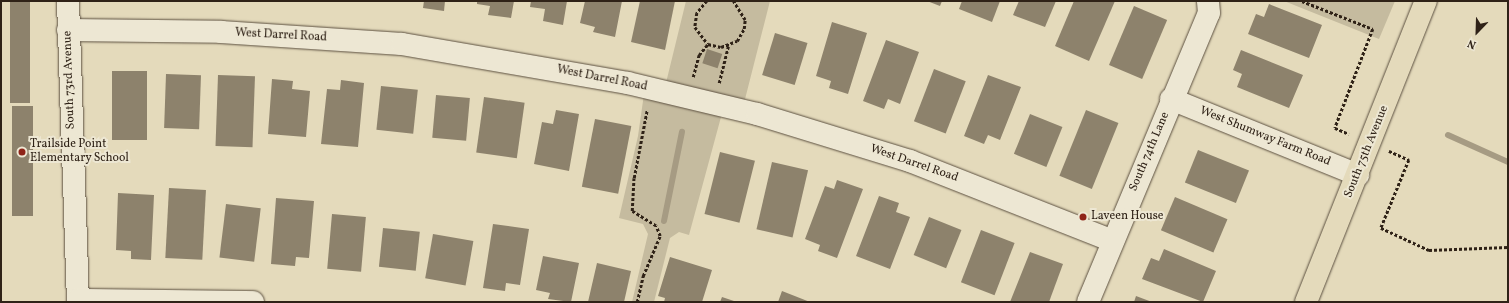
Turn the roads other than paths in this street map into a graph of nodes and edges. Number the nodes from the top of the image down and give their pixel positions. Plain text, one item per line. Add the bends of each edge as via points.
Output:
1 (68, 1) edge
2 (1208, 1) edge
3 (1426, 1) edge
4 (68, 30) junction
5 (1171, 99) junction
6 (1358, 175) junction
7 (1112, 241) junction
8 (78, 301) edge
9 (253, 302) edge
10 (1088, 302) edge
11 (1306, 302) edge

1 - 4 street, South 73rd Avenue
2 - 5 street, South 74th Lane via 1209,13
3 - 6 main road, South 75th Avenue
4 - 7 street, West Darrel Road via 221,32 402,44 470,54 649,88 715,103 910,161
4 - 8 street, South 73rd Avenue
5 - 6 street, West Shumway Farm Road
5 - 7 street, South 74th Lane
6 - 11 main road, South 75th Avenue
7 - 10 street, South 74th Lane
8 - 9 street

